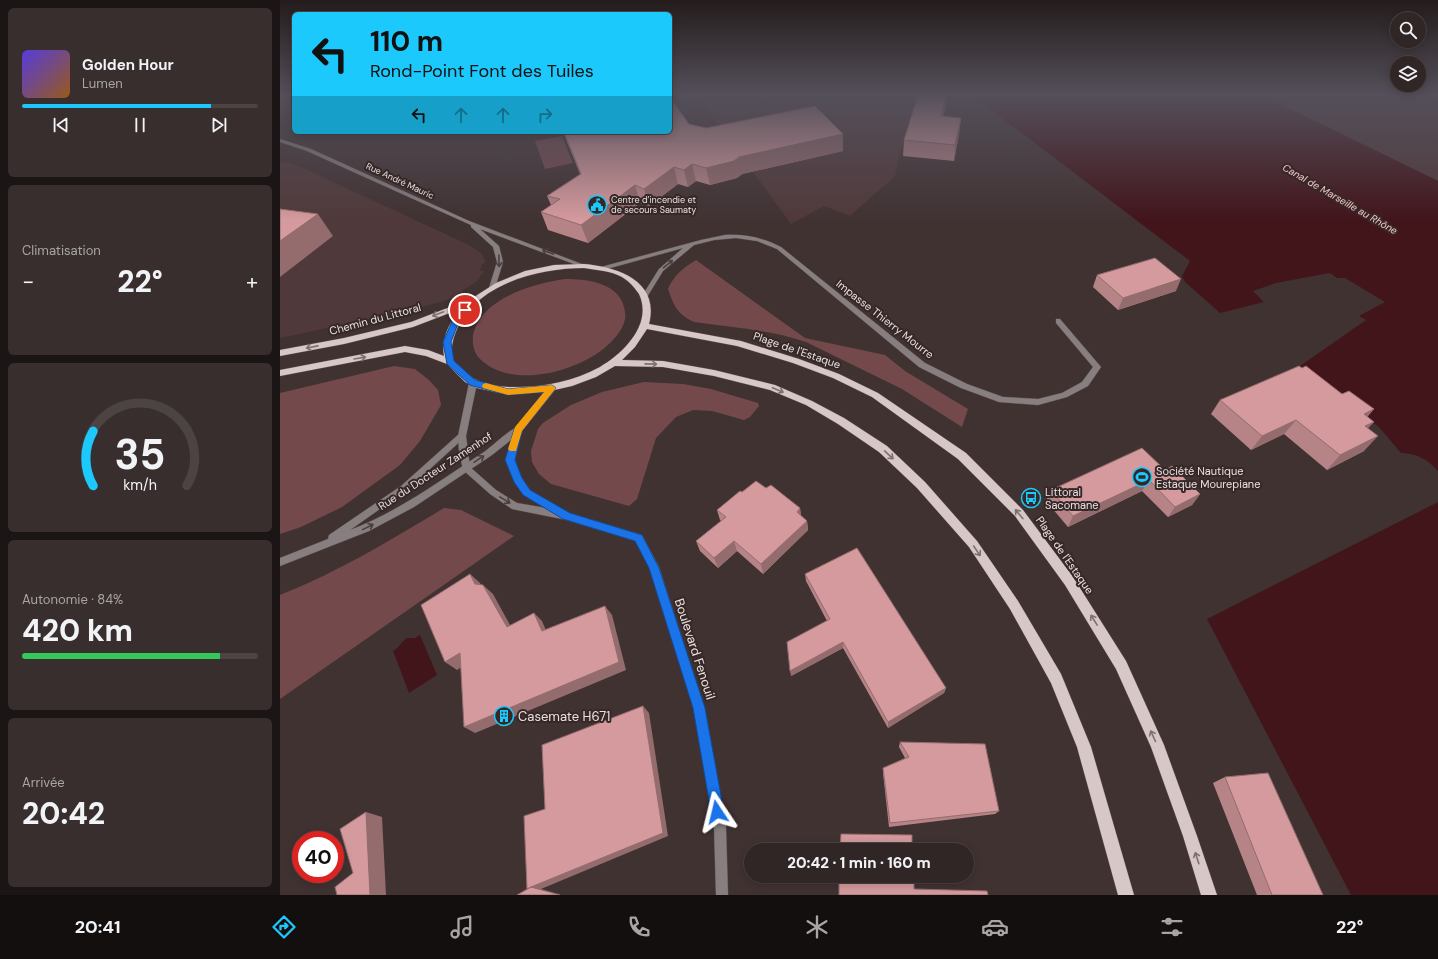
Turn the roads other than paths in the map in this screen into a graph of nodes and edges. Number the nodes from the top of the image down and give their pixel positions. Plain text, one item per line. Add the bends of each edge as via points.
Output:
1 (280, 140) edge
2 (467, 222) junction
3 (692, 244) junction
4 (584, 266) junction
5 (603, 268) junction
6 (492, 288) junction
7 (645, 296) junction
8 (474, 300) junction
9 (1058, 321) dead end
10 (645, 326) junction
11 (280, 353) edge
12 (450, 362) junction
13 (612, 363) junction
14 (280, 373) edge
15 (473, 383) junction
16 (552, 388) junction
17 (518, 430) junction
18 (462, 436) junction
19 (466, 468) junction
20 (567, 516) junction
21 (319, 547) junction
22 (280, 562) edge
23 (722, 895) edge
24 (1126, 895) edge
25 (1209, 895) edge

1 - 2 street, Rue André Mauric via 310,150
4 -> 2 street, Rue André Mauric
2 -> 6 street, Rue André Mauric via 496,246 500,262
3 - 5 street, Impasse Thierry Mourre
7 -> 3 street, Impasse Thierry Mourre via 661,270
3 - 9 street, Impasse Thierry Mourre via 735,236 768,242 779,248 922,365 964,386 1002,400 1038,402 1064,395 1085,384 1097,368
4 - 5 main road
4 - 6 main road via 553,267 522,275
5 - 7 main road via 629,278
6 - 8 main road
7 - 10 main road via 648,310
8 -> 11 main road, Chemin du Littoral via 413,324
8 - 12 main road via 456,320 447,342
10 - 13 main road via 632,345
25 -> 10 main road, Plage de l'Estaque via 1157,745 1122,664 1069,581 1019,513 962,456 875,395 836,376 738,343
14 -> 12 main road via 405,349 428,353
12 - 15 main road
13 - 16 main road via 584,378
13 -> 24 main road via 663,364 772,387 809,403 841,421 883,449 921,485 973,544 1014,605 1056,679 1084,747
15 - 16 main road via 508,392
15 - 18 street
16 - 17 street, Boulevard Fenouil
19 -> 17 street, Rue du Docteur Zamenhof
17 - 20 street, Boulevard Fenouil via 510,460 518,479 527,492
18 - 19 street
18 - 21 street, Rue du Docteur Zamenhof via 404,488
19 -> 20 street, Boulevard Fenouil via 493,492 515,506
21 -> 19 street, Rue du Docteur Zamenhof via 366,528 411,504
20 - 23 street, Boulevard Fenouil via 638,538 654,568 699,708 720,827
21 - 22 street, Rue du Docteur Zamenhof

